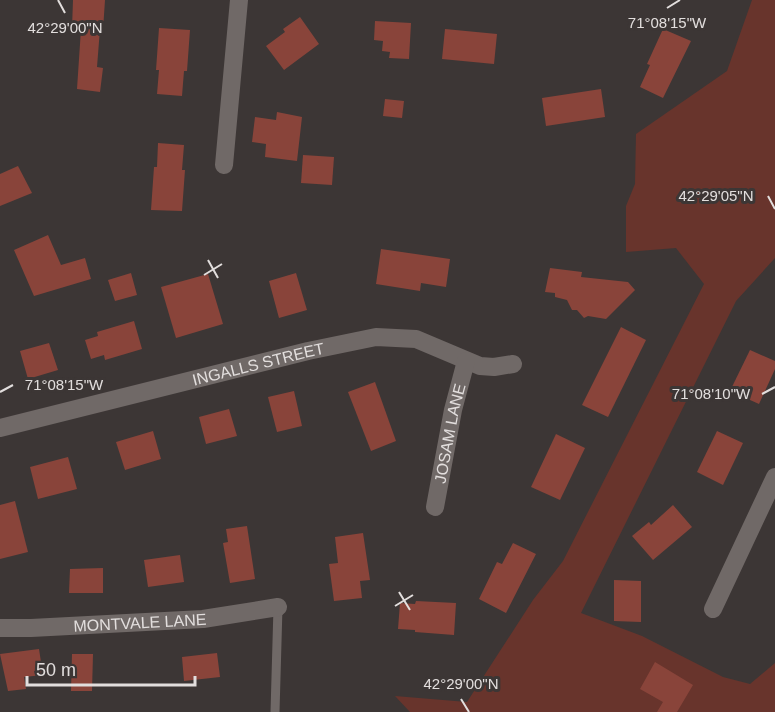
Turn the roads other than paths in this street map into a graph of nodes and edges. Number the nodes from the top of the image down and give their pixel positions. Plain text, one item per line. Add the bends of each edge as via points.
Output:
1 (239, 0) edge
2 (225, 165) dead end
3 (466, 361) junction
4 (513, 364) dead end
5 (0, 428) edge
6 (775, 477) edge
7 (435, 507) dead end
8 (278, 607) joint
9 (714, 609) dead end
10 (0, 628) edge
11 (275, 712) edge

1 - 2 street
3 - 4 street, INGALLS STREET via 495,367
3 - 5 street, INGALLS STREET via 416,339 376,337
3 - 7 street, JOSAM LANE
6 - 9 street
8 - 10 street, MONTVALE LANE via 203,619
8 - 11 lane

